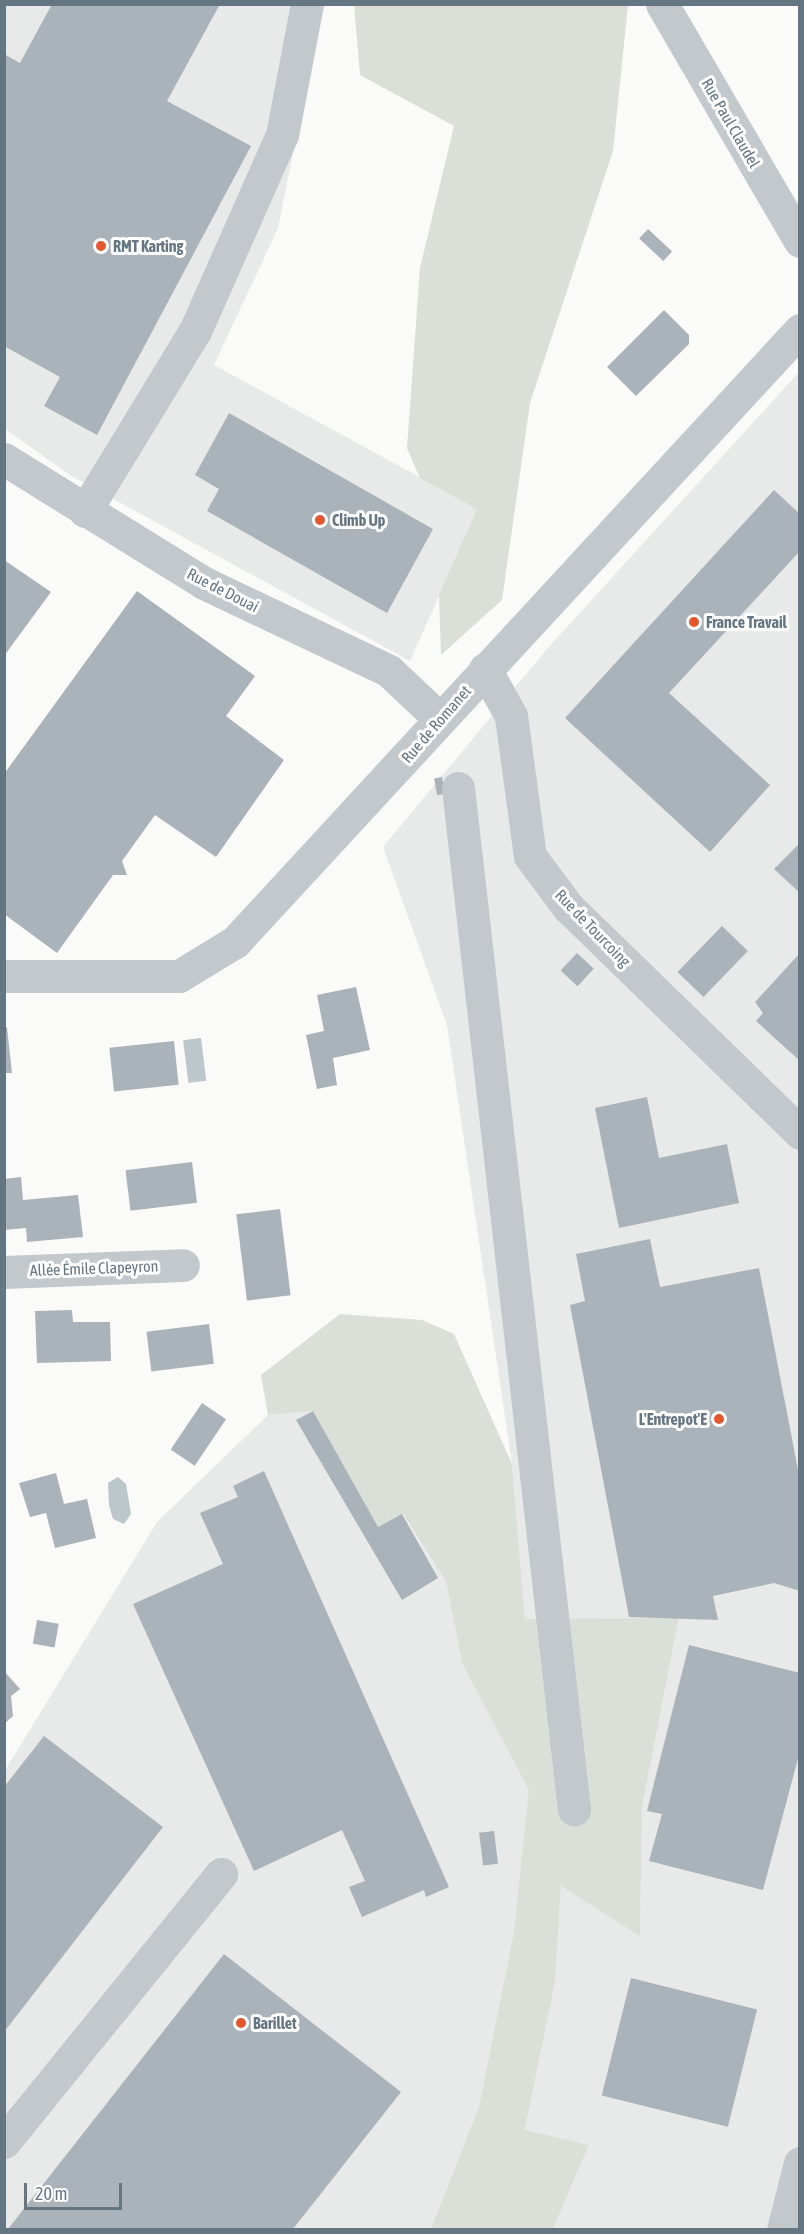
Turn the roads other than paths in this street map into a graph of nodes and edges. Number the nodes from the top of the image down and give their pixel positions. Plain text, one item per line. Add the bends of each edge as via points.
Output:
1 (307, 4) edge
2 (662, 4) edge
3 (800, 241) edge
4 (800, 330) edge
5 (4, 459) edge
6 (85, 511) junction
7 (485, 669) junction
8 (440, 719) junction
9 (458, 788) dead end
10 (4, 976) edge
11 (800, 1133) edge
12 (183, 1265) dead end
13 (4, 1272) edge
14 (574, 1809) dead end
15 (220, 1874) dead end
16 (4, 2142) edge
17 (800, 2163) edge
18 (783, 2229) edge

1 - 6 street via 282,135 195,331
2 - 3 street, Rue Paul Claudel
4 - 7 street, Rue de Romanet
5 - 6 street, Rue de Douai
6 - 8 street, Rue de Douai via 204,583 389,671
7 - 8 street, Rue de Romanet
7 - 11 street, Rue de Tourcoing via 511,716 530,856 568,907
8 - 10 street, Rue de Romanet via 235,942 178,976
9 - 14 street
12 - 13 street, Allée Émile Clapeyron
15 - 16 street
17 - 18 street

